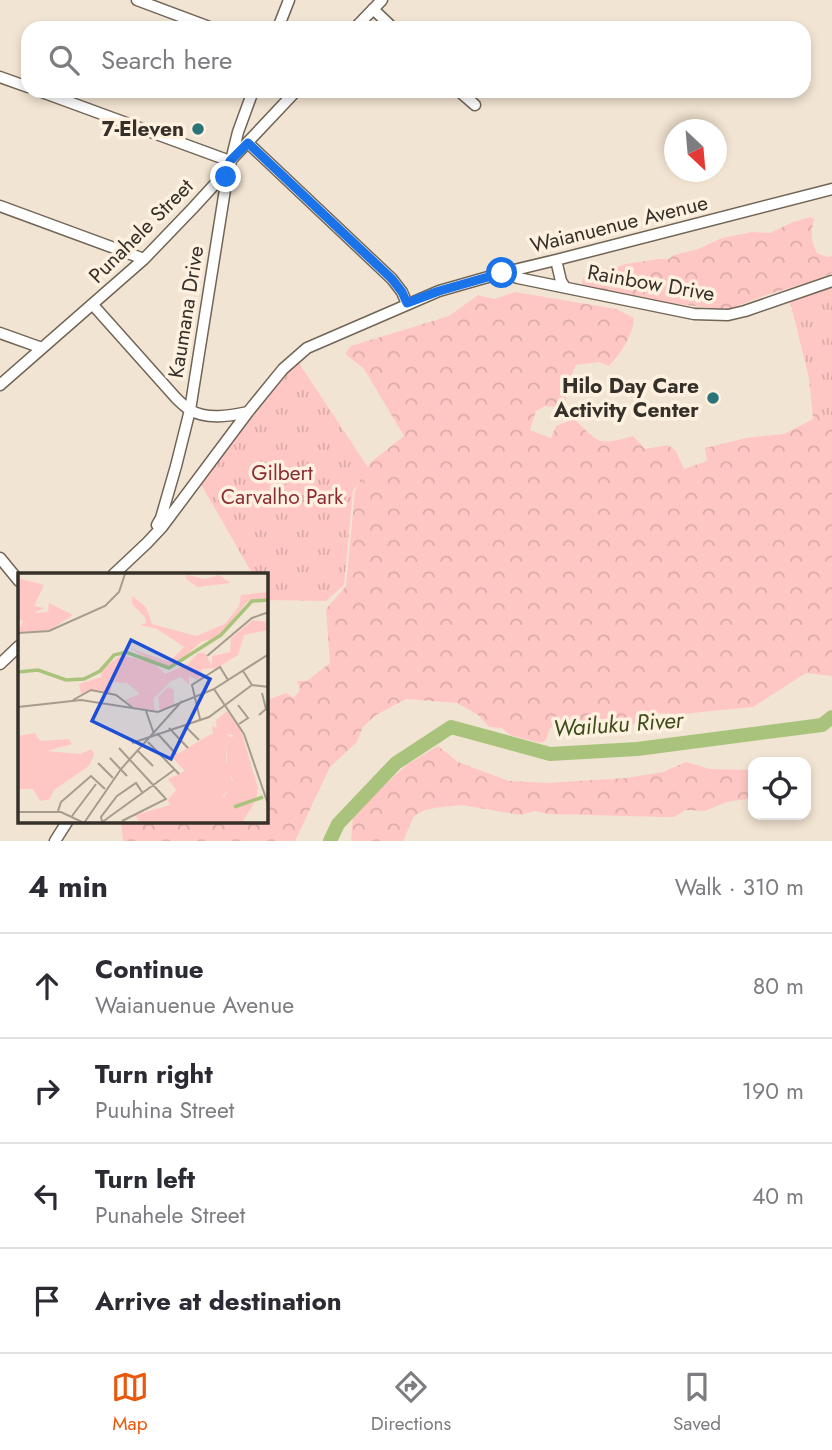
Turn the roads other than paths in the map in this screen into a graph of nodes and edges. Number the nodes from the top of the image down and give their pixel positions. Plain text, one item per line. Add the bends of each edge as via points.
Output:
1 (136, 0) edge
2 (289, 0) edge
3 (382, 0) edge
4 (373, 9) junction
5 (193, 21) edge
6 (281, 21) edge
7 (362, 21) edge
8 (386, 21) edge
9 (0, 77) edge
10 (21, 84) edge
11 (58, 98) edge
12 (250, 98) edge
13 (290, 98) edge
14 (467, 98) edge
15 (475, 106) dead end
16 (248, 143) junction
17 (230, 161) junction
18 (832, 189) edge
19 (223, 199) junction
20 (0, 206) edge
21 (193, 208) junction
22 (144, 259) junction
23 (556, 260) junction
24 (502, 273) junction
25 (832, 281) edge
26 (565, 287) junction
27 (407, 303) junction
28 (93, 305) junction
29 (0, 333) edge
30 (42, 348) junction
31 (0, 385) edge
32 (190, 410) junction
33 (248, 412) junction
34 (151, 538) junction
35 (0, 558) edge
36 (115, 573) edge
37 (18, 579) edge
38 (18, 647) edge
39 (0, 664) edge
40 (66, 824) edge
41 (55, 841) edge

1 - 5 street
2 - 6 street
3 - 4 street
4 - 7 street
4 - 8 street
9 - 10 street
11 - 17 street
12 - 17 street, Kaumana Drive
13 - 16 street, Punahele Street
14 - 15 street
16 - 17 street, Punahele Street
16 - 27 street via 392,279
17 - 19 street, Kaumana Drive
17 - 21 street, Punahele Street
18 - 23 street, Waianuenue Avenue
19 - 21 street via 209,196
19 - 32 street, Kaumana Drive
20 - 22 street
21 - 22 street, Punahele Street
22 - 28 street, Punahele Street
23 - 24 street, Waianuenue Avenue
23 - 26 street
24 - 26 street, Rainbow Drive
24 - 27 street, Waianuenue Avenue
25 - 26 street, Rainbow Drive via 745,311 709,316
27 - 33 street, Waianuenue Avenue via 307,348
28 - 30 street, Punahele Street
28 - 32 street
29 - 30 street
30 - 31 street, Punahele Street
32 - 33 street via 211,416
32 - 34 street, Kaumana Drive via 161,518
33 - 34 street, Waianuenue Avenue
34 - 36 street, Waianuenue Avenue
35 - 37 street
38 - 39 street
40 - 41 street

